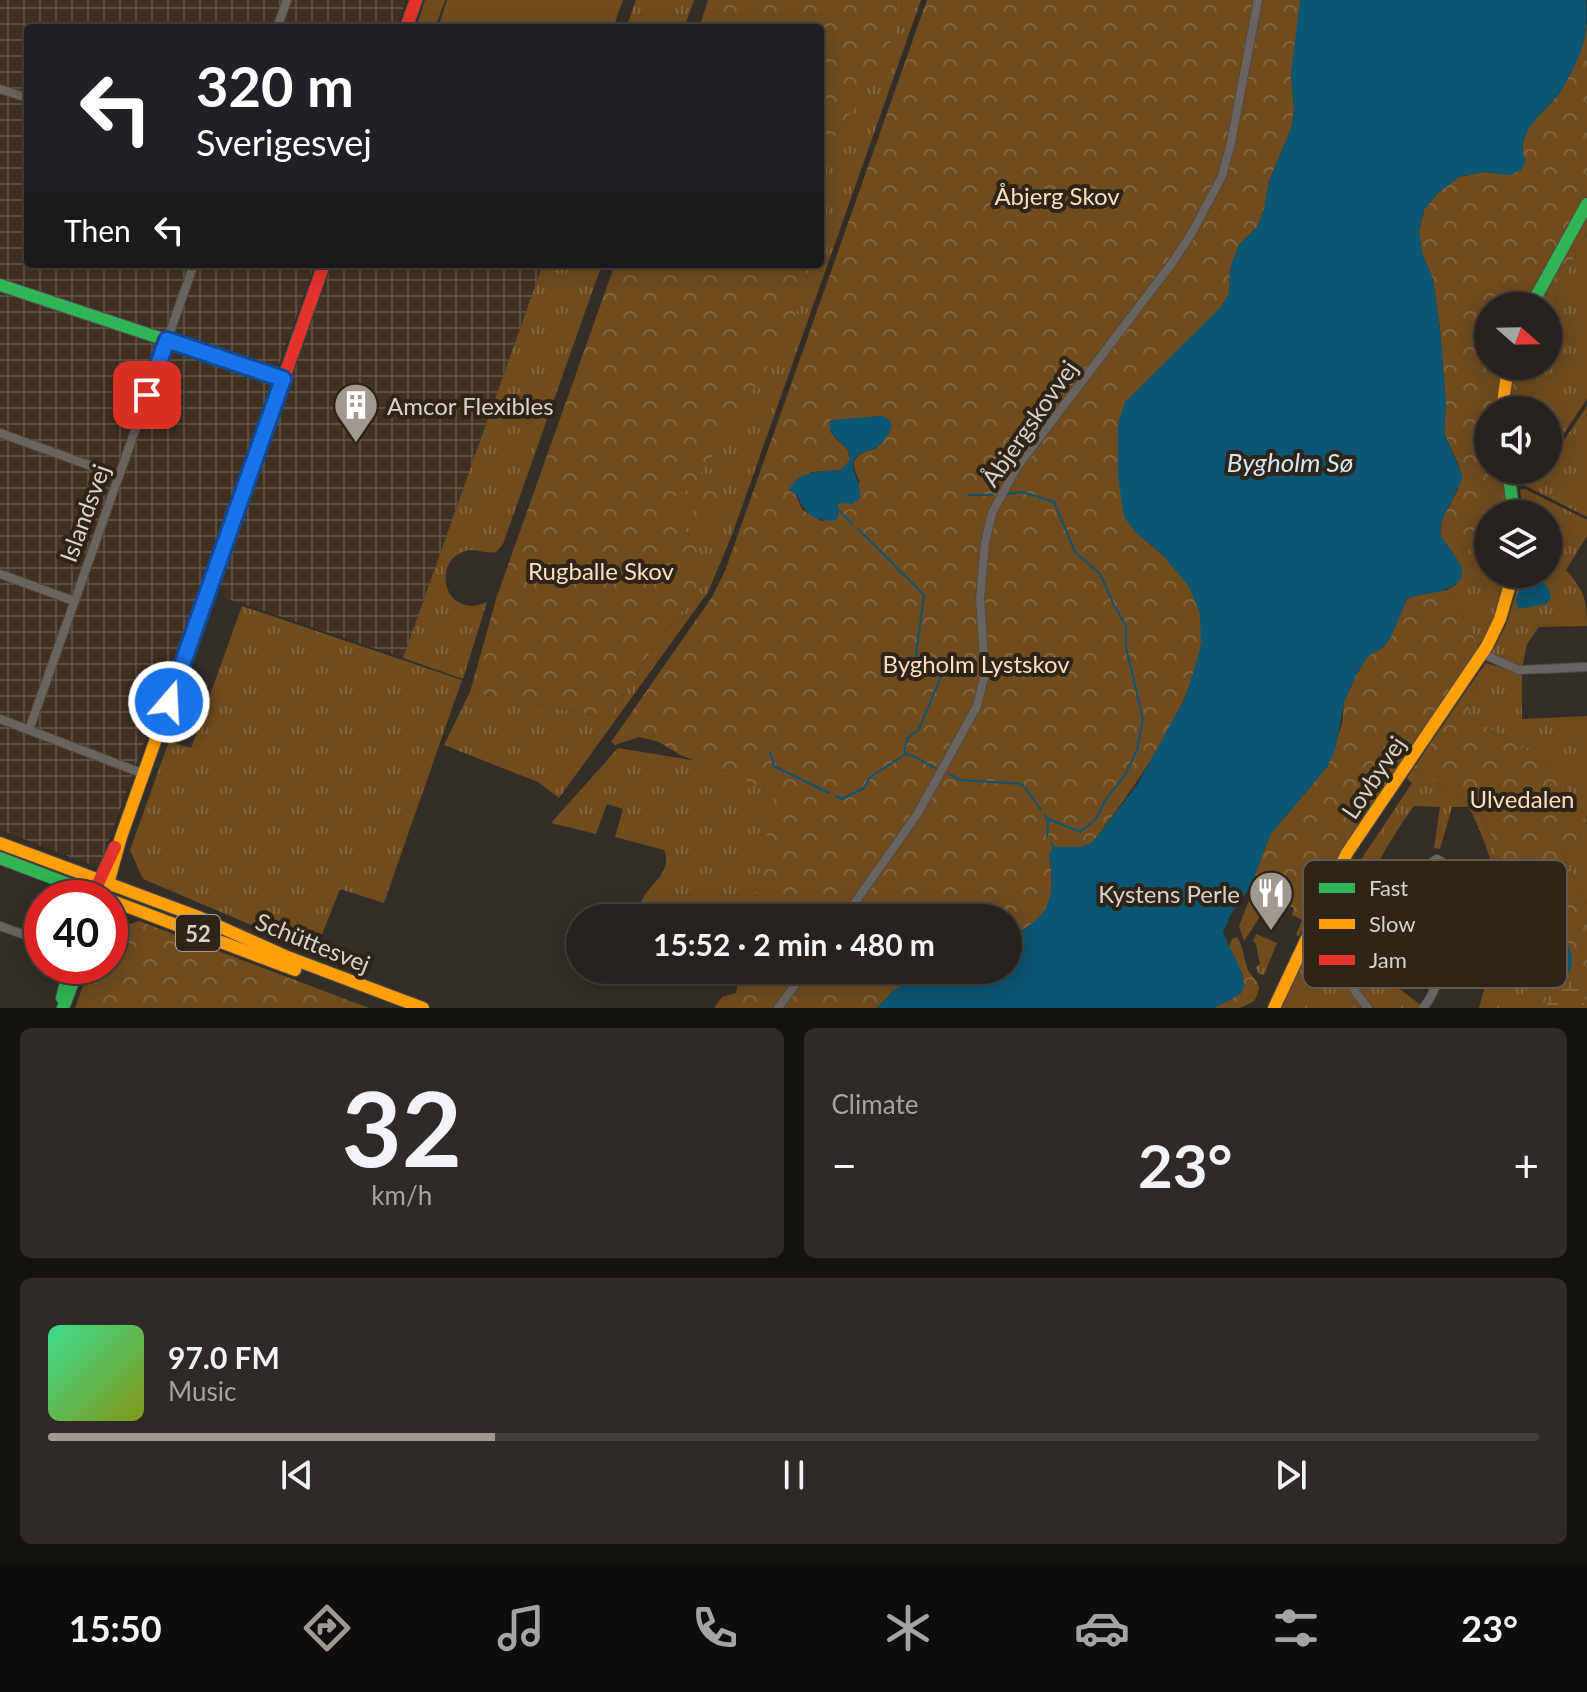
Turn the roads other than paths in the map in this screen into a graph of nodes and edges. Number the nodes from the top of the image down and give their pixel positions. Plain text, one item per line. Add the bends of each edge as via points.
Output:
1 (287, 0) edge
2 (416, 0) edge
3 (1258, 0) edge
4 (278, 24) edge
5 (407, 24) edge
6 (0, 89) edge
7 (24, 97) edge
8 (1587, 204) edge
9 (193, 268) edge
10 (323, 268) edge
11 (0, 285) edge
12 (1539, 292) edge
13 (167, 340) junction
14 (283, 379) junction
15 (0, 433) edge
16 (119, 476) junction
17 (0, 574) edge
18 (1509, 588) edge
19 (74, 601) junction
20 (1483, 654) junction
21 (1587, 667) edge
22 (0, 719) edge
23 (29, 730) junction
24 (144, 774) junction
25 (0, 843) edge
26 (0, 858) edge
27 (1344, 860) edge
28 (56, 880) edge
29 (99, 880) edge
30 (105, 880) edge
31 (128, 891) edge
32 (854, 904) edge
33 (128, 908) edge
34 (0, 926) edge
35 (24, 935) edge
36 (1303, 944) edge
37 (64, 984) edge
38 (72, 984) edge
39 (796, 984) edge
40 (1353, 988) edge
41 (1434, 988) edge
42 (62, 1008) edge
43 (397, 1008) edge
44 (423, 1008) edge
45 (778, 1008) edge
46 (1274, 1008) edge
47 (1368, 1008) edge
48 (1423, 1008) edge

1 - 4 street
2 - 5 street
3 - 32 street, Åbjergskovvej via 1222,176 1172,263 1002,490 992,513 980,577 985,661 977,706 918,813
6 - 7 street
8 - 12 street
9 - 13 street, Islandsvej
10 - 14 street
11 - 13 street
13 - 14 street
13 - 16 street, Islandsvej
14 - 24 street
15 - 16 street
16 - 19 street, Islandsvej
17 - 19 street
18 - 20 street, Lovbyvej
19 - 23 street, Islandsvej
20 - 21 street via 1519,670
20 - 27 street, Lovbyvej
22 - 23 street
23 - 24 street
24 - 30 street
25 - 29 street, 52
26 - 28 street, 52
31 - 44 street, Schüttesvej / 52
33 - 43 street, Schüttesvej / 52
34 - 35 street
36 - 46 street, Lovbyvej
37 - 42 street
38 - 42 street
39 - 45 street
40 - 47 street
41 - 48 street

